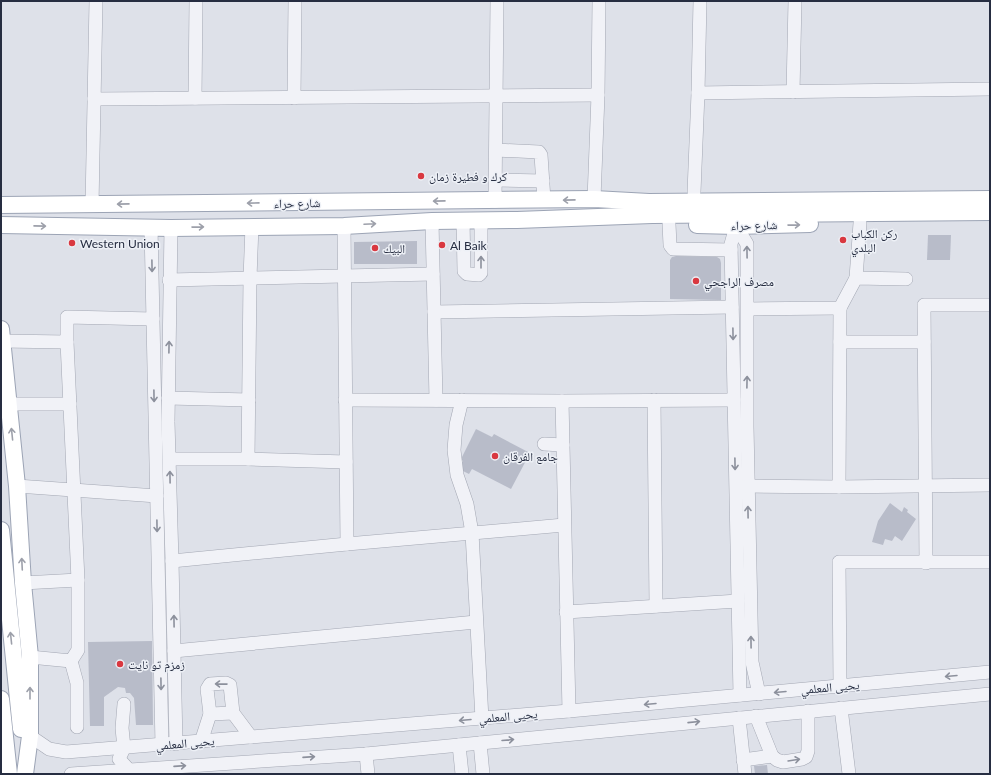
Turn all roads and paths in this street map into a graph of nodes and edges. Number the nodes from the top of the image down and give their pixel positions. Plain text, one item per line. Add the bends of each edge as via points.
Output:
1 (96, 1) edge
2 (196, 1) edge
3 (295, 1) edge
4 (497, 1) edge
5 (598, 1) edge
6 (700, 1) edge
7 (794, 1) edge
8 (990, 89) edge
9 (793, 92) junction
10 (698, 93) junction
11 (598, 95) junction
12 (496, 96) junction
13 (195, 98) junction
14 (294, 98) junction
15 (94, 99) junction
16 (496, 150) junction
17 (496, 180) junction
18 (543, 181) junction
19 (990, 190) edge
20 (694, 192) junction
21 (990, 199) edge
22 (544, 200) junction
23 (594, 200) junction
24 (495, 201) junction
25 (1, 205) edge
26 (92, 205) junction
27 (651, 208) junction
28 (990, 212) edge
29 (463, 220) junction
30 (481, 220) junction
31 (518, 220) junction
32 (432, 221) junction
33 (990, 221) edge
34 (860, 223) junction
35 (669, 224) junction
36 (1, 225) edge
37 (252, 226) junction
38 (344, 226) junction
39 (736, 226) junction
40 (151, 227) junction
41 (170, 228) junction
42 (463, 243) junction
43 (481, 244) junction
44 (731, 250) junction
45 (433, 274) junction
46 (344, 275) junction
47 (250, 278) junction
48 (856, 278) junction
49 (906, 279) dead end
50 (169, 280) junction
51 (990, 305) edge
52 (732, 307) junction
53 (840, 308) junction
54 (748, 309) junction
55 (434, 312) junction
56 (153, 319) junction
57 (2, 335) edge
58 (67, 342) junction
59 (840, 342) junction
60 (924, 342) junction
61 (168, 398) junction
62 (249, 400) junction
63 (345, 400) junction
64 (436, 400) junction
65 (462, 400) junction
66 (654, 400) junction
67 (734, 400) junction
68 (562, 401) junction
69 (9, 404) junction
70 (70, 404) junction
71 (162, 423) junction
72 (741, 426) junction
73 (544, 444) dead end
74 (563, 445) junction
75 (8, 453) edge
76 (170, 458) junction
77 (248, 459) junction
78 (346, 462) junction
79 (990, 485) edge
80 (17, 486) junction
81 (747, 486) junction
82 (925, 486) junction
83 (839, 487) junction
84 (74, 490) junction
85 (157, 496) junction
86 (564, 525) junction
87 (1, 530) edge
88 (472, 533) junction
89 (347, 544) junction
90 (172, 561) junction
91 (926, 562) junction
92 (990, 562) edge
93 (78, 580) junction
94 (23, 583) junction
95 (738, 601) junction
96 (656, 606) junction
97 (566, 612) junction
98 (476, 622) junction
99 (174, 651) junction
100 (30, 657) junction
101 (71, 661) junction
102 (752, 662) junction
103 (739, 669) junction
104 (990, 672) edge
105 (840, 686) junction
106 (759, 694) junction
107 (990, 694) edge
108 (740, 695) junction
109 (1, 699) edge
110 (124, 704) dead end
111 (622, 706) junction
112 (841, 708) junction
113 (569, 711) junction
114 (808, 711) junction
115 (233, 713) junction
116 (210, 714) junction
117 (756, 716) junction
118 (482, 718) junction
119 (739, 718) junction
120 (77, 727) dead end
121 (626, 729) junction
122 (30, 736) junction
123 (251, 737) junction
124 (201, 742) junction
125 (480, 743) junction
126 (176, 744) junction
127 (459, 745) junction
128 (162, 746) junction
129 (124, 748) junction
130 (366, 754) junction
131 (772, 756) junction
132 (743, 760) junction
133 (129, 770) junction
134 (9, 774) edge
135 (25, 774) edge
136 (71, 774) edge
137 (368, 774) edge
138 (462, 774) edge
139 (483, 774) edge
140 (745, 774) edge
141 (849, 774) edge

1 - 15 street
2 - 13 street
3 - 14 street
4 - 12 street
5 - 11 street
6 - 10 street
7 - 9 street
8 - 9 street
9 - 10 street
10 - 20 street
11 - 12 street
11 - 23 street
12 - 14 street
12 - 16 street
13 - 14 street
13 - 15 street
15 - 26 street
16 - 17 street
16 - 18 street via 538,152 541,155
17 - 18 street
17 - 24 street
18 - 22 street
19 - 20 main road, شارع حراء
20 - 23 main road, شارع حراء via 642,194
21 - 27 main road, شارع حراء
23 -> 22 main road, شارع حراء
22 - 24 main road, شارع حراء
23 - 27 main road, شارع حراء
24 -> 26 main road, شارع حراء
25 - 26 main road, شارع حراء
27 - 28 main road, شارع حراء
27 - 31 main road, شارع حراء
29 - 30 main road, شارع حراء
29 - 32 main road, شارع حراء
29 - 42 street
30 - 31 main road, شارع حراء
30 - 43 street
31 - 35 main road, شارع حراء
38 -> 32 main road, شارع حراء
32 - 45 street
33 - 34 main road, شارع حراء
39 -> 34 main road, شارع حراء
34 - 48 street
35 - 39 main road, شارع حراء
35 - 44 street via 670,245 673,249
36 -> 40 main road, شارع حراء
37 - 38 main road, شارع حراء
41 -> 37 main road, شارع حراء
37 - 47 street
38 - 46 street
39 - 44 street
54 -> 39 street via 747,244
40 - 41 main road, شارع حراء
40 -> 56 street
41 - 50 street
42 - 43 street
42 -> 43 street via 464,271 466,274 479,275
44 - 52 street
45 - 46 street
45 - 55 street
46 - 47 street
46 - 63 street
47 - 50 street
47 - 62 street
48 - 49 street
48 - 53 street
61 -> 50 street
51 - 60 street via 924,305
52 - 55 street
52 -> 67 street
53 - 54 street
53 - 59 street
72 -> 54 street
55 - 64 street
56 - 58 street via 67,317
56 -> 71 street
57 - 58 street
57 - 69 main road
58 - 70 street
59 - 60 street
59 - 83 street
60 - 82 street
61 - 62 street
61 - 71 street
62 - 77 street
63 - 64 street
63 - 78 street
64 - 65 street
65 - 68 street
65 - 88 street via 454,450 457,475 467,504
66 - 67 street
66 - 68 street
66 - 96 street
67 - 72 street
68 - 74 street
69 - 70 street
75 -> 69 main road
70 - 84 street
71 - 76 street
71 - 85 street
72 - 81 street
72 -> 95 street
73 - 74 street
74 - 86 street
75 - 80 main road
76 - 77 street
90 -> 76 street
77 - 78 street
78 - 89 street
79 - 82 street
80 - 84 street
94 -> 80 main road
81 - 83 street
102 -> 81 street
82 - 83 street
82 - 91 street
84 - 85 street
84 - 93 street
85 -> 128 street
86 - 88 street
86 - 97 street
135 -> 87 main road
88 - 89 street
88 - 98 street
89 - 90 street
99 -> 90 street
91 - 92 street
91 - 105 street via 839,562
93 - 94 street
93 - 101 street via 78,650
94 - 100 main road
95 - 96 street
95 - 103 street
96 - 97 street
97 - 113 street
98 - 99 street
98 - 118 street
99 - 126 street
100 - 101 street
122 -> 100 main road
101 - 120 street via 78,683
102 - 103 street via 747,674
102 - 106 street
103 - 108 street
104 -> 105 street, يحيى المعلمي
105 -> 106 street, يحيى المعلمي
106 - 108 street, يحيى المعلمي
107 - 112 street, يحيى المعلمي
108 -> 111 street, يحيى المعلمي
109 - 134 main road
110 - 129 street
111 - 113 street, يحيى المعلمي
111 - 121 street
112 - 114 street, يحيى المعلمي
112 - 141 street
113 - 118 street, يحيى المعلمي
114 - 117 street, يحيى المعلمي
131 -> 114 street via 782,762 806,757
115 - 116 street
115 -> 116 street via 230,686 226,683 210,684 207,689
115 - 123 street
116 - 124 street
117 - 119 street, يحيى المعلمي
117 - 131 street
118 -> 123 street, يحيى المعلمي
121 -> 119 street, يحيى المعلمي
119 - 132 street
125 -> 121 street, يحيى المعلمي
122 - 129 street, يحيى المعلمي via 49,749 66,752
122 - 135 main road
123 - 124 street, يحيى المعلمي
124 - 126 street, يحيى المعلمي
125 - 127 street, يحيى المعلمي
125 - 139 street
126 - 128 street, يحيى المعلمي
127 - 130 street, يحيى المعلمي
127 - 138 street
128 - 129 street, يحيى المعلمي
129 - 133 street via 119,759
133 -> 130 street, يحيى المعلمي
130 - 137 street
131 - 132 street
132 - 140 street
133 - 136 street, يحيى المعلمي

